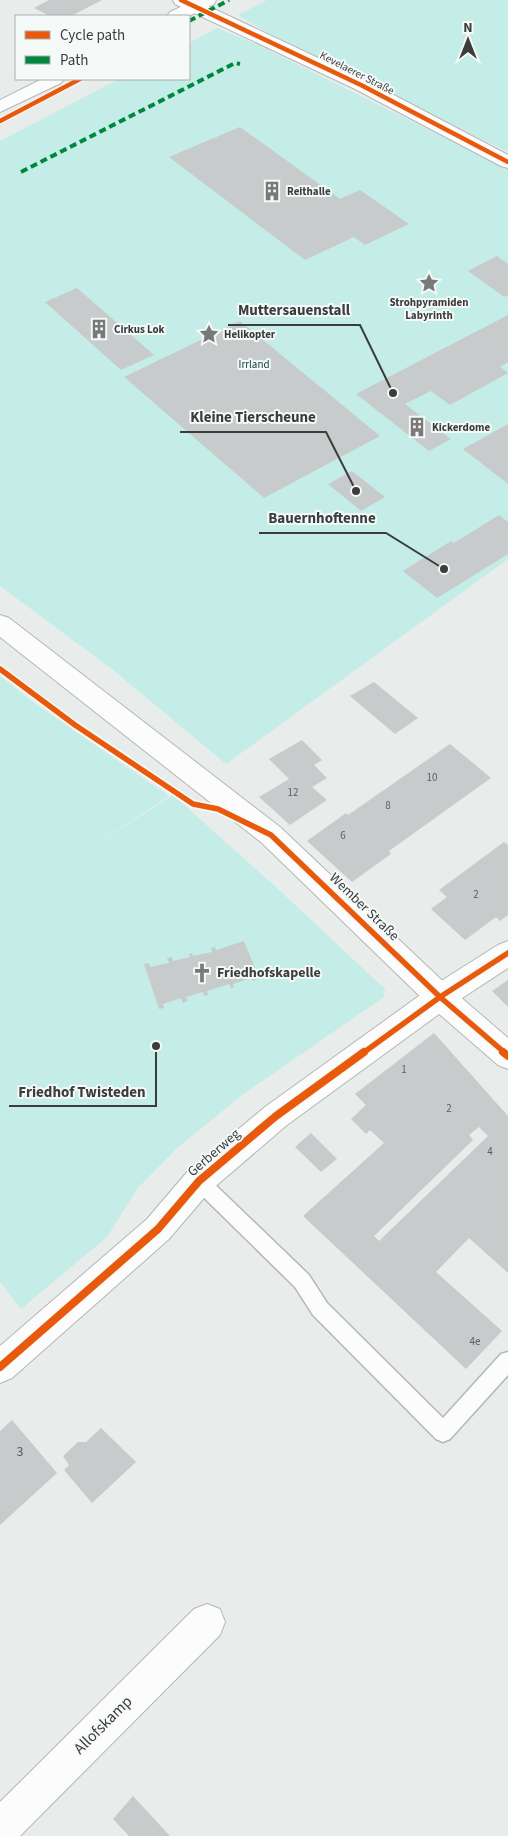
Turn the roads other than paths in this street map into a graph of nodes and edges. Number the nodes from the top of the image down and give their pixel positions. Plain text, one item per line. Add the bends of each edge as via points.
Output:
1 (195, 2) edge
2 (177, 15) edge
3 (53, 80) edge
4 (0, 106) edge
5 (508, 162) edge
6 (0, 624) edge
7 (508, 953) edge
8 (440, 997) junction
9 (508, 1056) edge
10 (199, 1182) junction
11 (508, 1361) edge
12 (0, 1367) edge
13 (207, 1622) dead end
14 (0, 1829) edge

1 - 2 street, Kevelaerer Straße
1 - 5 street, Kevelaerer Straße
3 - 4 street
6 - 8 street, Wember Straße via 271,835
7 - 8 street
8 - 9 street, Wember Straße
8 - 10 street, Gerberweg via 276,1116
10 - 11 lane via 302,1281 320,1309 443,1432
10 - 12 street, Gerberweg via 158,1229
13 - 14 street, Allofskamp

